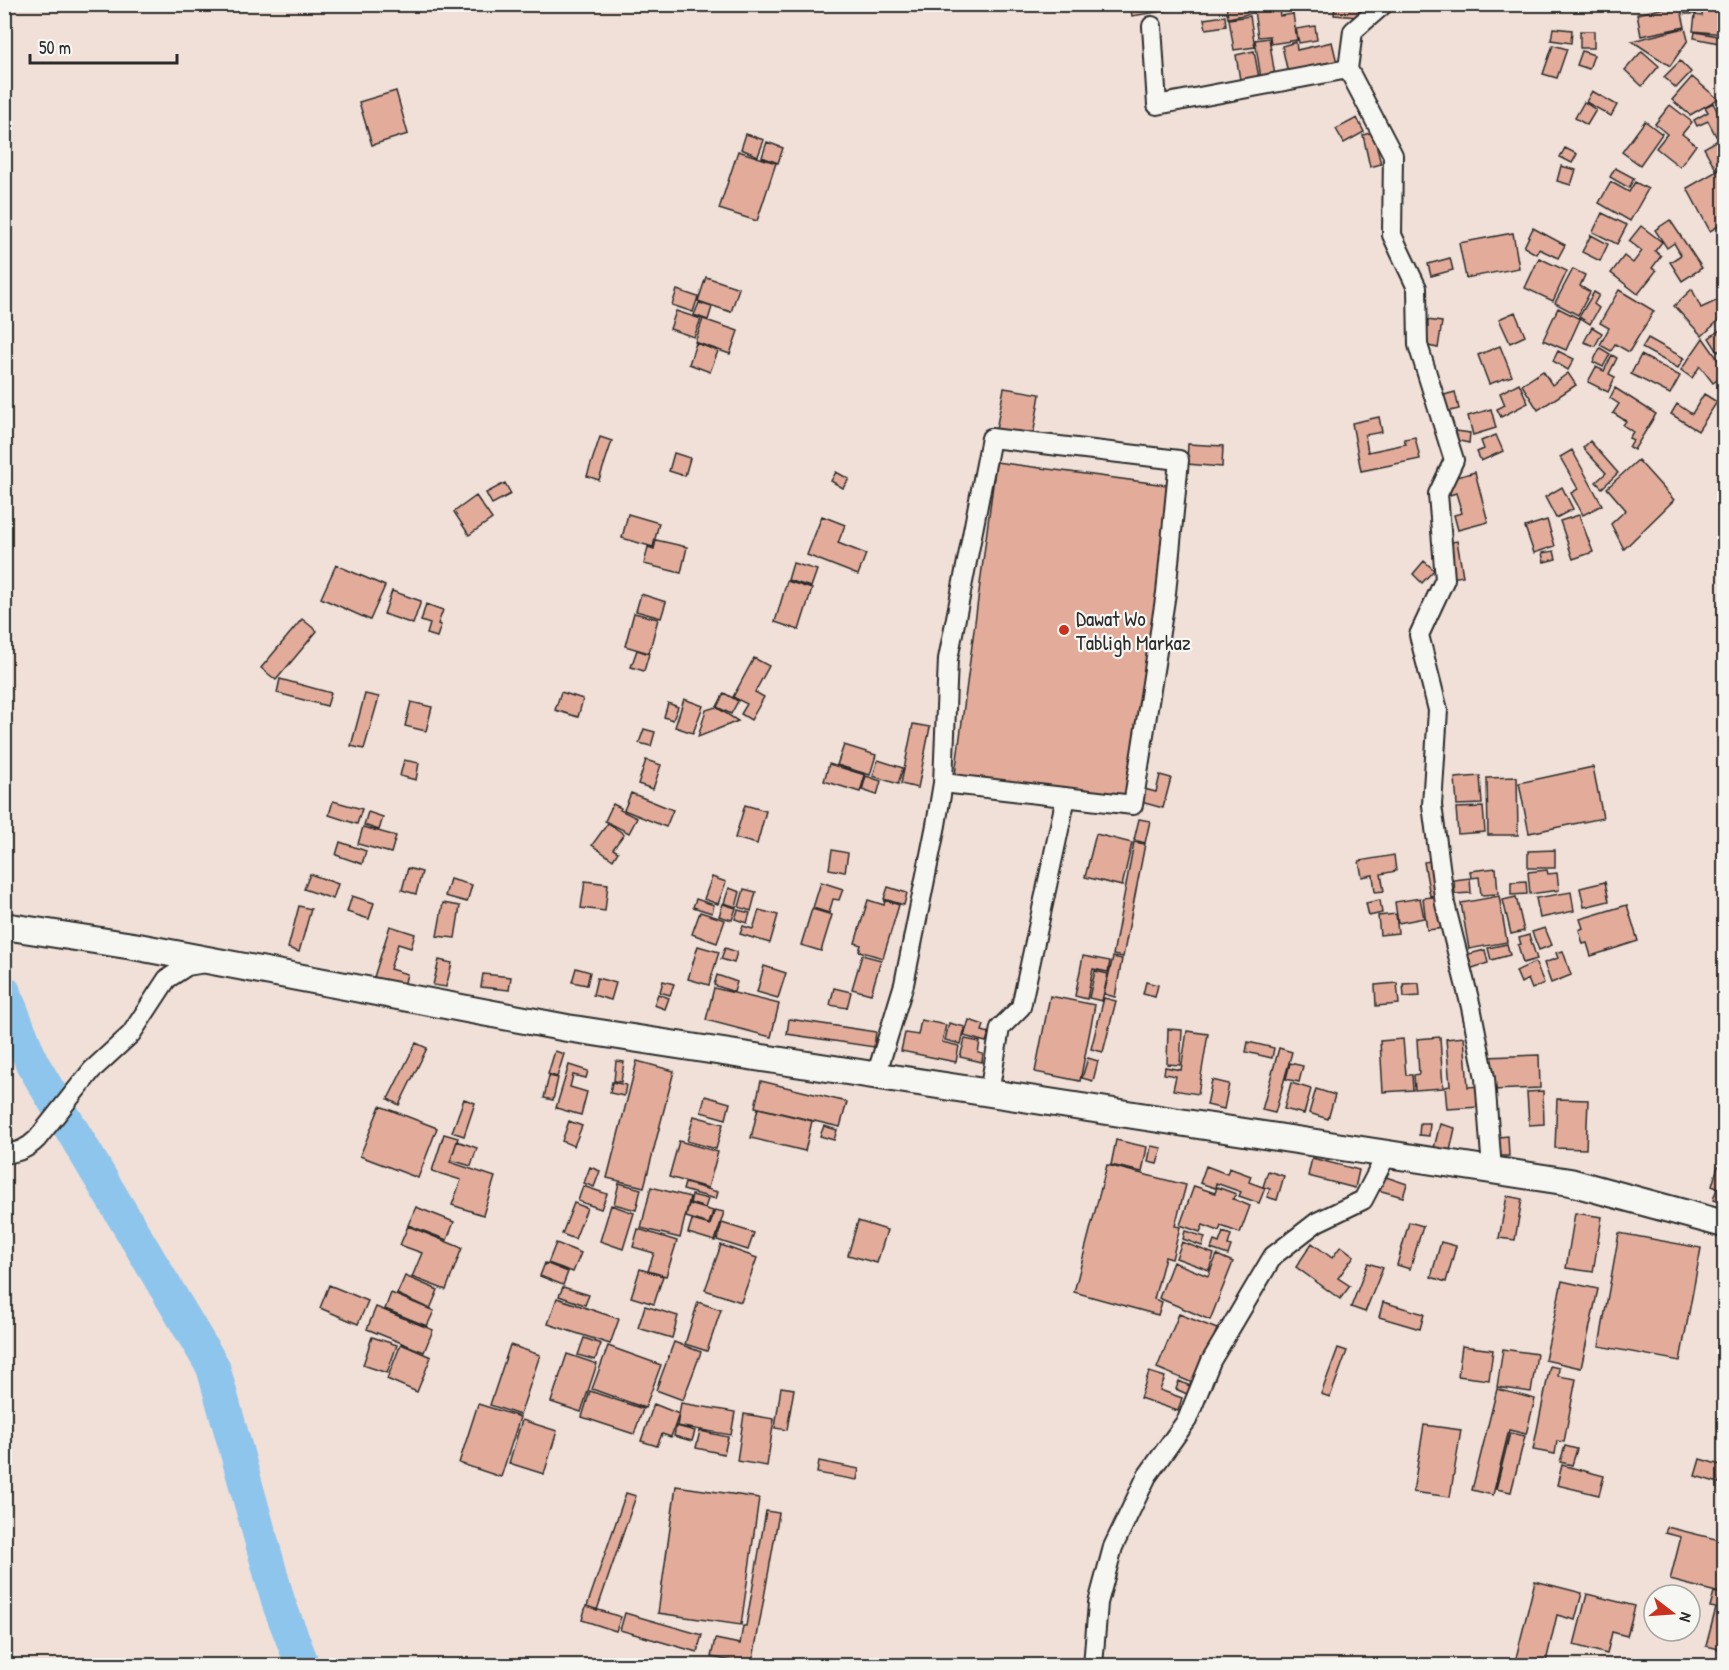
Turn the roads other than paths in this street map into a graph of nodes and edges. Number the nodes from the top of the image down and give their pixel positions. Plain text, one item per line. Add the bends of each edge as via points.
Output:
1 (1384, 4) edge
2 (1152, 26) dead end
3 (1348, 69) junction
4 (943, 783) junction
5 (1066, 797) junction
6 (4, 926) edge
7 (216, 962) junction
8 (876, 1076) junction
9 (989, 1093) junction
10 (4, 1154) edge
11 (1387, 1154) junction
12 (1492, 1170) junction
13 (1725, 1224) edge
14 (1093, 1665) edge

1 - 3 street via 1353,31
2 - 3 street via 1157,105
3 - 12 street via 1393,155 1392,235 1417,288 1418,345 1454,460 1438,494 1445,579 1419,635 1438,710 1432,805 1445,904 1485,1078
4 - 5 street
4 - 5 street via 948,659 991,438 1179,460 1166,593 1133,805
4 - 8 street via 904,984
5 - 9 street via 1021,1007 1000,1028
6 - 7 main road
7 - 8 main road via 567,1028
7 - 10 street via 187,966 167,979 131,1034 92,1070 37,1139 18,1152
8 - 9 main road
9 - 11 main road
11 - 12 main road
11 - 14 street via 1363,1200 1317,1222 1274,1256 1211,1361 1187,1420 1147,1476 1113,1547 1098,1603
12 - 13 main road via 1570,1182

